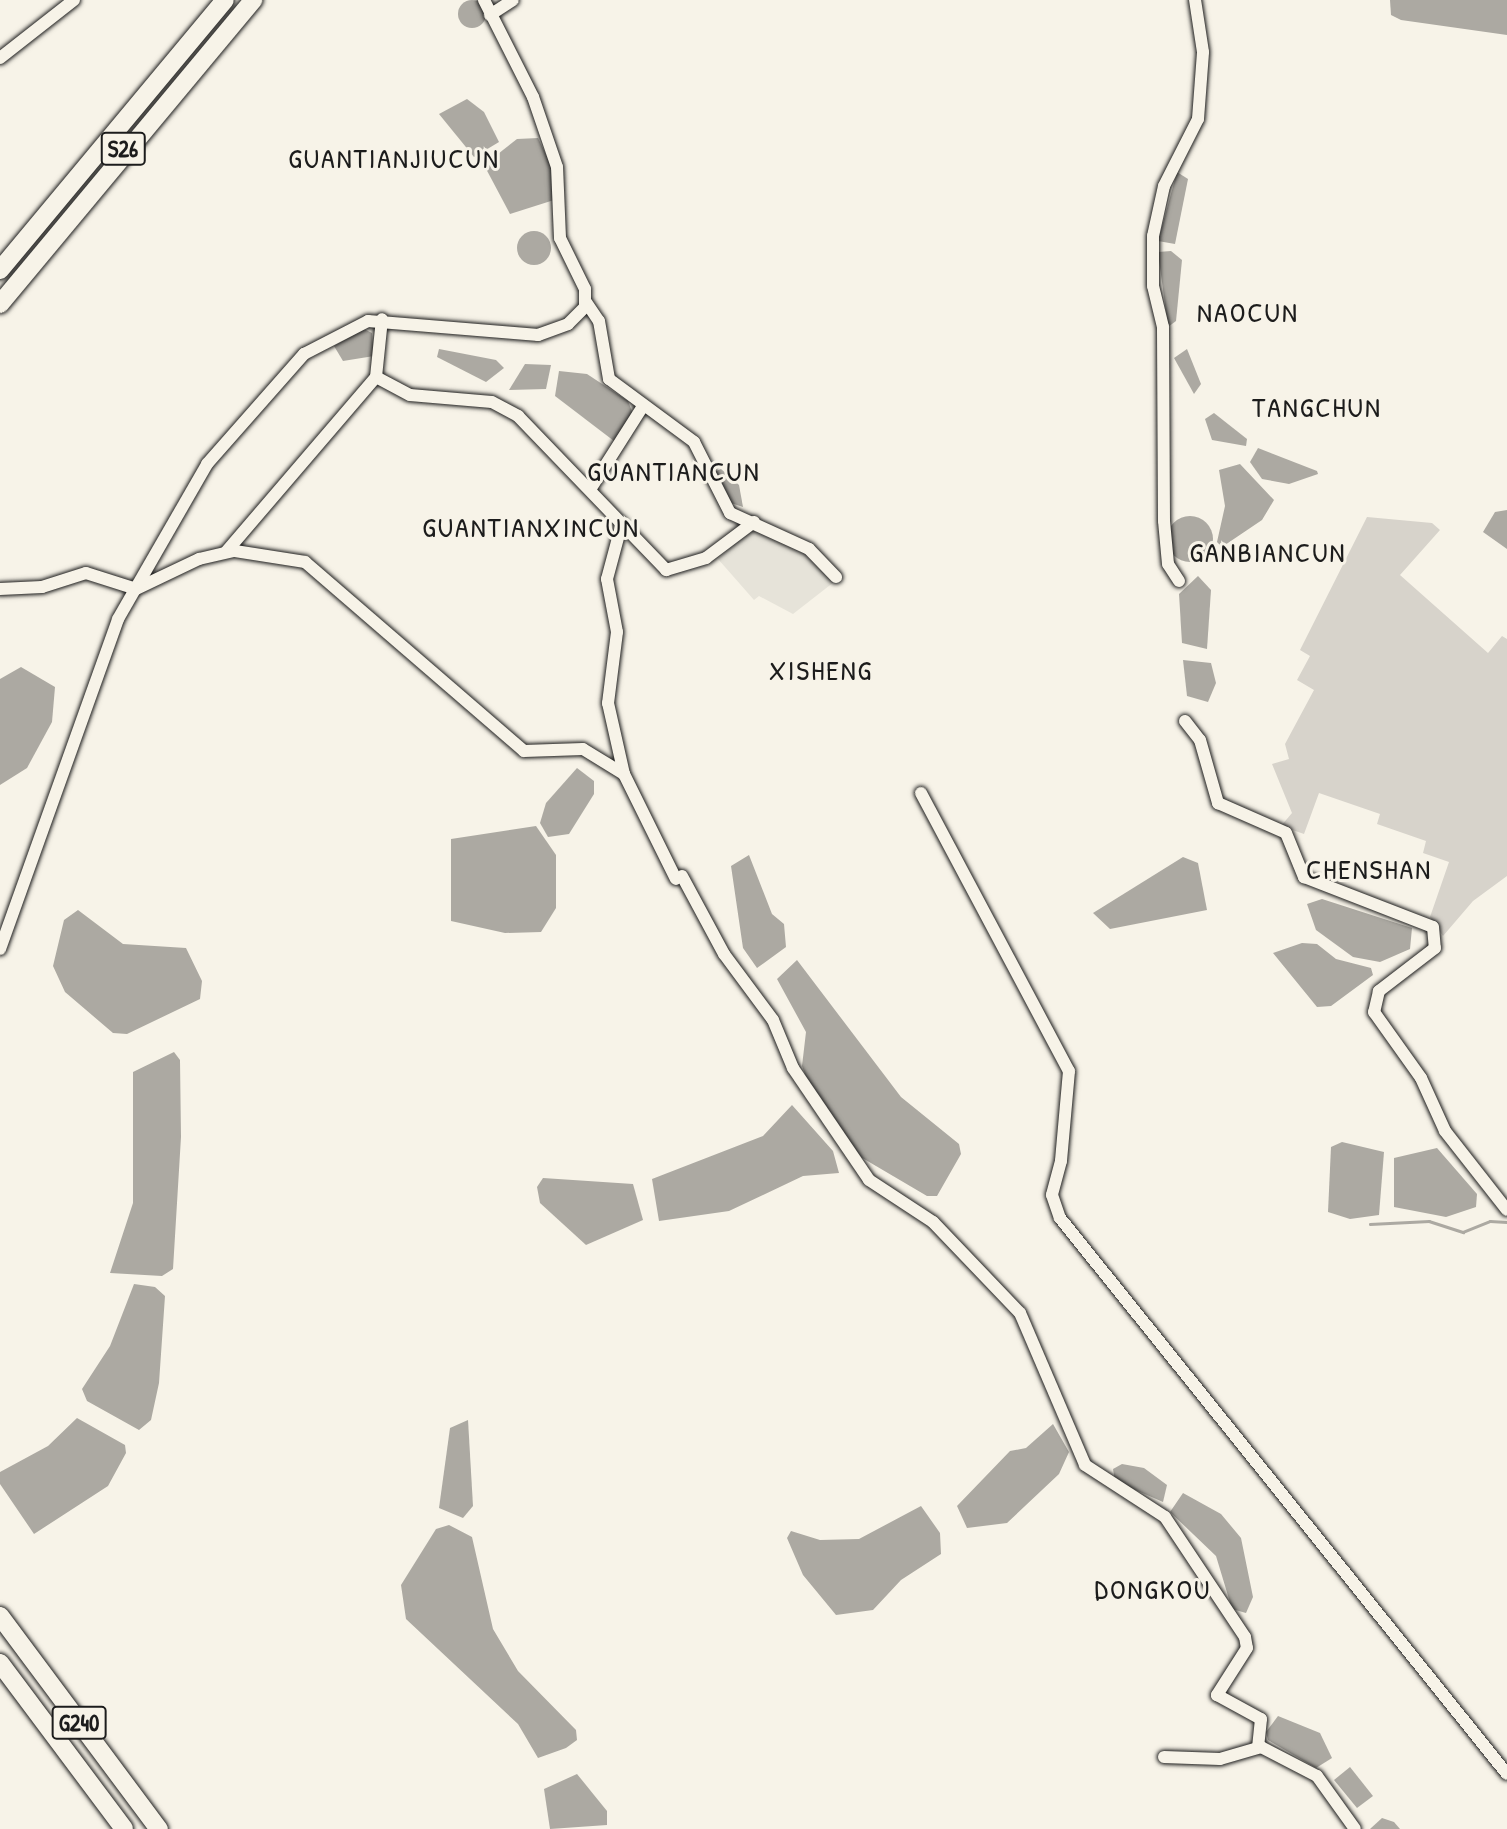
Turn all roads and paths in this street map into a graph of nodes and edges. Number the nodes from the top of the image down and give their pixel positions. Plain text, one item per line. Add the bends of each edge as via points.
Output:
1 (74, 0) edge
2 (225, 0) edge
3 (253, 0) edge
4 (484, 0) edge
5 (513, 0) edge
6 (1195, 0) edge
7 (490, 15) junction
8 (0, 58) edge
9 (0, 270) edge
10 (586, 302) junction
11 (0, 304) edge
12 (382, 319) junction
13 (376, 377) junction
14 (643, 406) junction
15 (591, 488) junction
16 (754, 522) junction
17 (622, 523) junction
18 (226, 552) junction
19 (836, 577) dead end
20 (1178, 580) dead end
21 (0, 589) edge
22 (136, 589) junction
23 (1185, 722) dead end
24 (624, 774) junction
25 (921, 793) dead end
26 (0, 948) edge
27 (1507, 1210) edge
28 (0, 1616) edge
29 (0, 1663) edge
30 (1258, 1746) junction
31 (1164, 1757) dead end
32 (1507, 1774) edge
33 (124, 1829) edge
34 (159, 1829) edge
35 (1355, 1829) edge

1 - 8 street
2 - 9 highway, S26
3 - 11 highway, S26
4 - 7 street
5 - 7 street
6 - 20 street via 1203,52 1198,119 1164,186 1153,236 1153,286 1163,327 1164,521 1168,564
7 - 10 street via 533,97 557,167 560,238
10 - 12 street via 568,324 538,335
10 - 14 street via 599,321 602,370
12 - 13 street
12 - 22 street via 354,325 304,354 207,464
13 - 15 street via 410,395 499,404 530,425
13 - 18 street
14 - 15 street
14 - 16 street via 694,442 726,507
15 - 17 street
16 - 17 street via 706,558 669,571
16 - 19 street via 816,553
17 - 24 street via 607,579 617,632 608,703
18 - 22 street
18 - 24 street via 304,562 524,751 580,748
21 - 22 street via 31,589 86,573
22 - 26 street via 116,624
23 - 27 street via 1200,740 1218,803 1286,834 1304,877 1433,928 1435,948 1379,991 1374,1012 1422,1078 1445,1131
24 - 30 street via 724,954 772,1020 793,1068 869,1181 933,1222 1020,1312 1085,1465 1165,1517 1245,1637 1247,1647 1217,1695 1261,1718
25 - 32 street via 1069,1071 1062,1161 1052,1195 1059,1216
28 - 34 highway, G240
29 - 33 highway, G240
30 - 31 street via 1220,1759
30 - 35 street via 1317,1776

